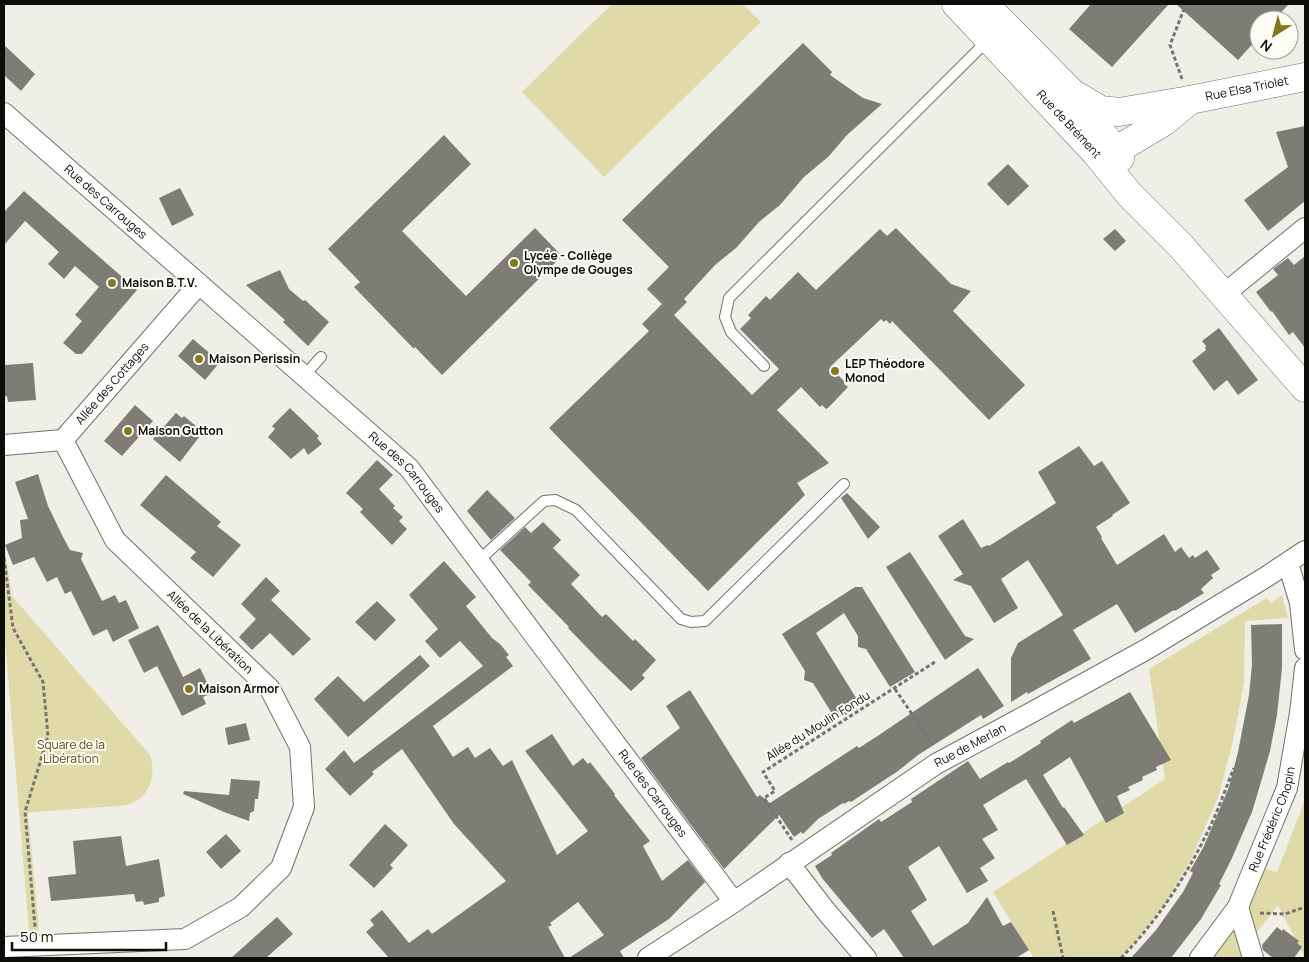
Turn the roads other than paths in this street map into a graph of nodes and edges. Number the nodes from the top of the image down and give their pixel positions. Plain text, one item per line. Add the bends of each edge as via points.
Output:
1 (956, 4) edge
2 (980, 4) edge
3 (985, 35) junction
4 (1305, 76) edge
5 (1075, 96) junction
6 (1190, 100) junction
7 (1119, 112) junction
8 (4, 113) edge
9 (1113, 148) junction
10 (1305, 228) edge
11 (1180, 245) junction
12 (199, 284) junction
13 (1223, 295) junction
14 (321, 357) dead end
15 (764, 366) dead end
16 (304, 376) junction
17 (1305, 388) edge
18 (63, 440) junction
19 (4, 445) edge
20 (844, 484) dead end
21 (1305, 551) edge
22 (478, 561) junction
23 (1288, 562) junction
24 (1305, 650) edge
25 (1305, 668) edge
26 (1303, 719) edge
27 (1305, 778) edge
28 (1287, 788) junction
29 (797, 858) junction
30 (734, 902) junction
31 (1238, 907) junction
32 (4, 946) edge
33 (648, 958) edge
34 (866, 958) edge
35 (1200, 958) edge
36 (1253, 958) edge

1 - 3 main road
2 - 5 main road, Rue de Brément via 996,16
3 - 9 main road via 1014,49
3 - 15 lane via 729,298 725,317 731,332
4 - 6 main road, Rue Elsa Triolet
5 - 7 main road via 1101,110
5 - 9 main road, Rue de Brément
6 - 7 main road, Rue Elsa Triolet
6 - 9 main road, Rue Elsa Triolet via 1165,121
7 - 9 main road
8 - 12 street, Rue des Carrouges
9 - 11 main road, Rue de Brément
9 - 11 main road, Rue de Brément via 1130,194
10 - 13 street
11 - 13 main road, Rue de Brément
12 - 16 street, Rue des Carrouges
12 - 18 street, Allée des Cottages
13 - 17 main road, Rue de Brément
14 - 16 lane
16 - 22 street, Rue des Carrouges via 409,468
18 - 19 street
18 - 32 street, Allée de la Libération via 115,540 270,689 300,747 304,808 281,868 241,907 185,939
20 - 22 lane via 705,622 681,619 576,510 555,500 544,501
21 - 23 street, Rue de Merlan
22 - 30 street, Rue des Carrouges
23 - 24 street via 1300,603
23 - 29 street, Rue de Merlan via 1146,649 943,760
25 - 26 street, Rue Frédéric Chopin
26 - 28 street, Rue Frédéric Chopin
27 - 28 street
28 - 31 street, Rue Frédéric Chopin
29 - 30 street, Rue de Merlan
29 - 34 street via 825,910
30 - 33 street, Rue de Merlan
31 - 35 street, Rue Frédéric Chopin
31 - 36 street

